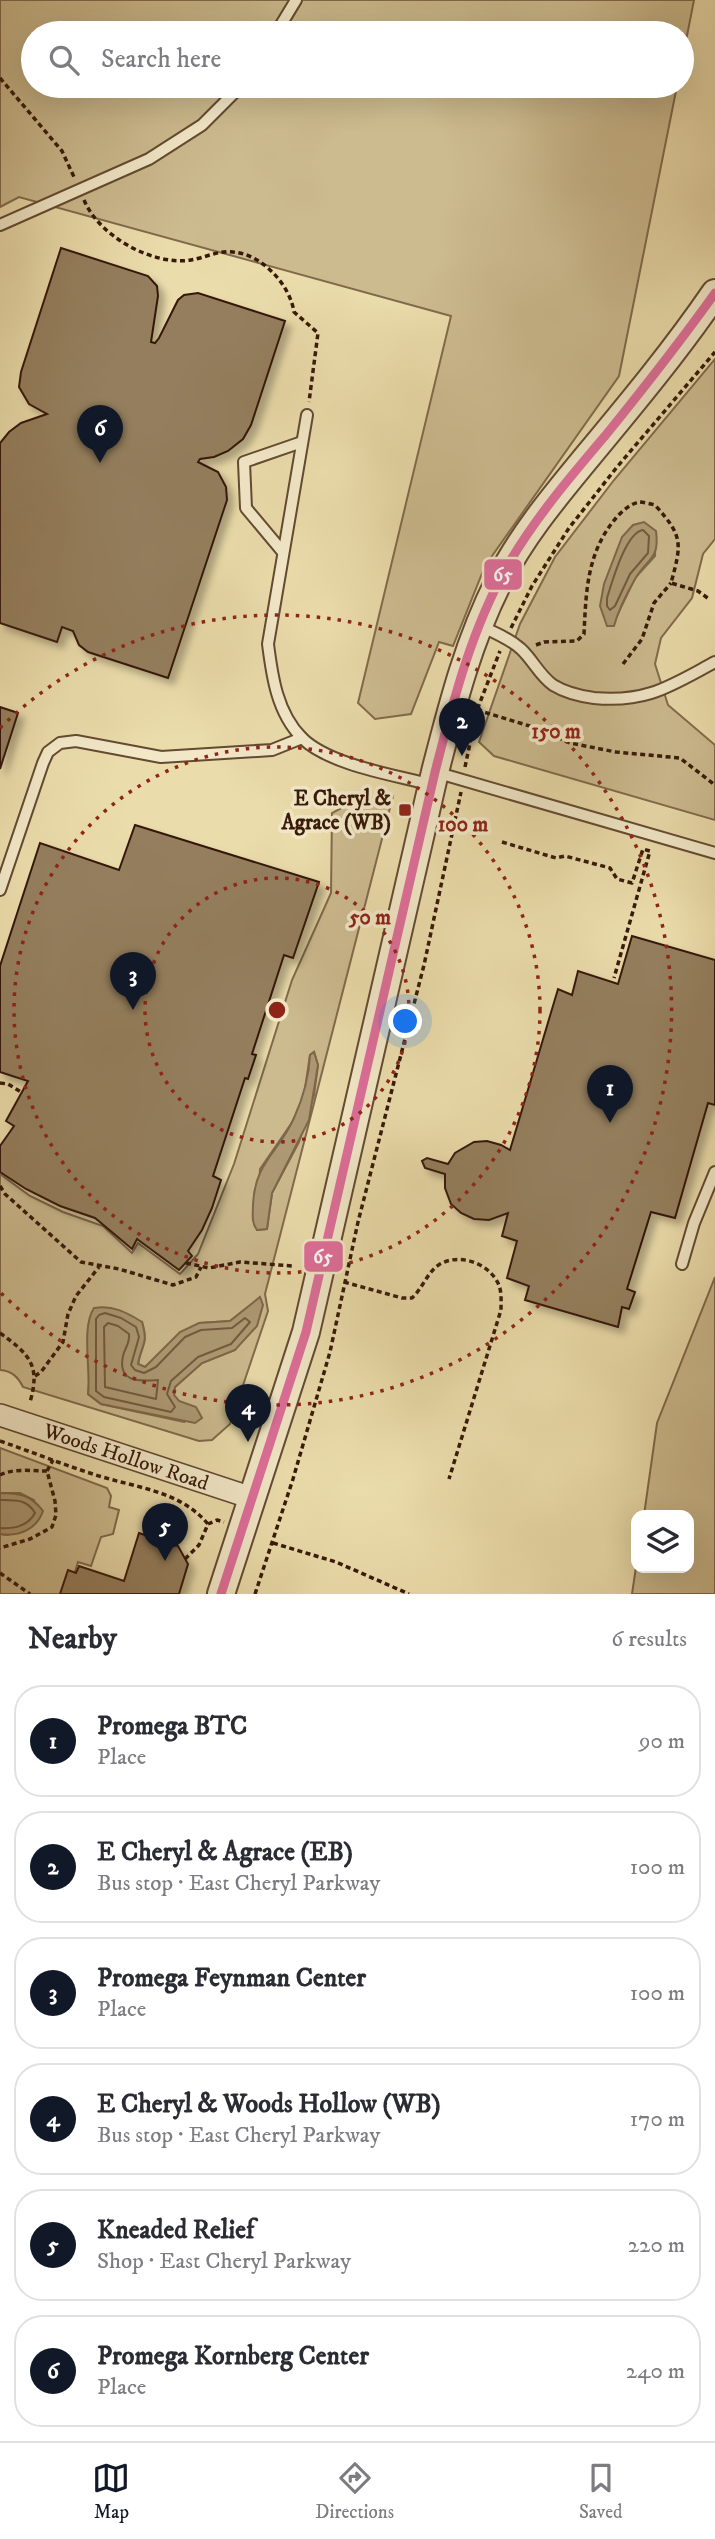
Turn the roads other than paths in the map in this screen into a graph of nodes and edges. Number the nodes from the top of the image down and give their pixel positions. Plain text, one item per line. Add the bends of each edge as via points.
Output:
1 (296, 0) edge
2 (283, 21) edge
3 (229, 98) edge
4 (0, 225) edge
5 (715, 293) edge
6 (307, 415) road end
7 (302, 442) junction
8 (282, 551) junction
9 (478, 625) junction
10 (715, 662) edge
11 (302, 738) junction
12 (434, 778) junction
13 (715, 853) edge
14 (0, 890) edge
15 (715, 1172) edge
16 (682, 1264) dead end
17 (0, 1415) edge
18 (252, 1498) junction
19 (221, 1594) edge

1 - 2 lane
3 - 4 lane via 202,124 149,159
5 - 9 street via 524,538
6 - 7 lane
7 - 8 lane
7 - 8 lane via 244,462 246,508
8 - 11 lane via 268,643 280,705
9 - 10 lane via 523,651 553,685 580,696 629,699 658,692
9 - 12 street via 457,685
11 - 12 lane via 345,762
11 - 14 lane via 272,750 161,757 76,741 60,743 43,763
12 - 13 lane
12 - 18 street via 319,1281
15 - 16 lane
17 - 18 street, Woods Hollow Road
18 - 19 street

